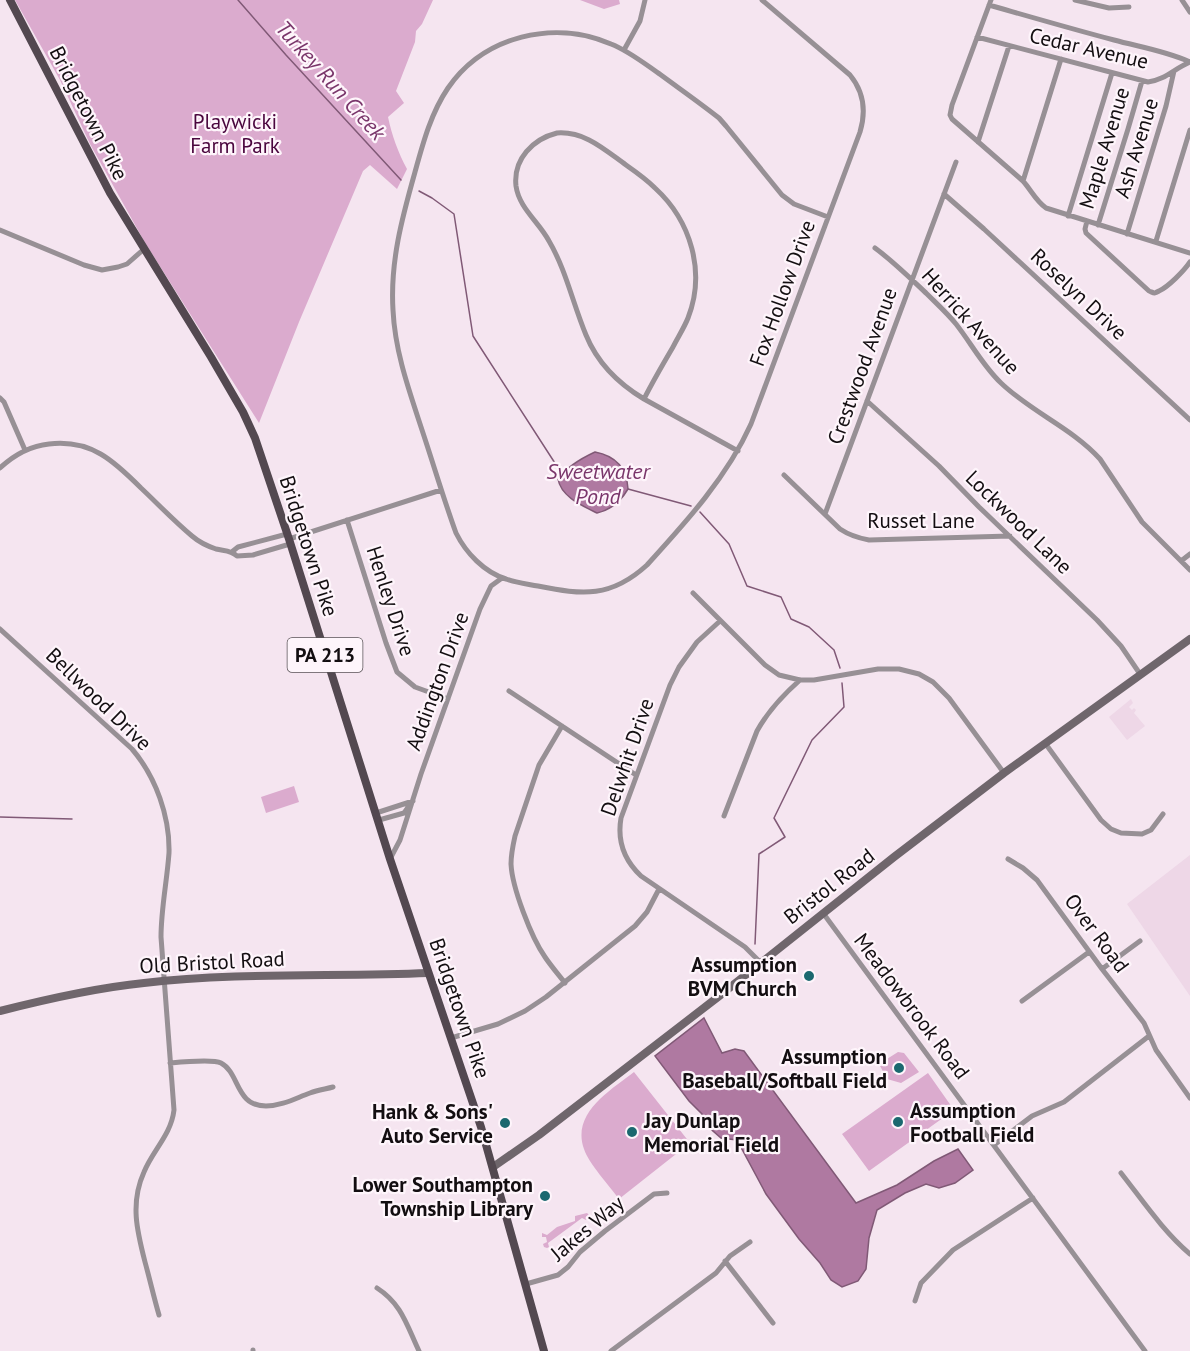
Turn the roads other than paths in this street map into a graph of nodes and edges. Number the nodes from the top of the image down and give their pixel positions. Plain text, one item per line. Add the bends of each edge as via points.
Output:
1 (10, 0) edge
2 (645, 0) edge
3 (762, 0) edge
4 (1076, 0) edge
5 (1182, 0) edge
6 (1093, 2) edge
7 (990, 3) edge
8 (1129, 7) dead end
9 (1190, 12) edge
10 (977, 37) junction
11 (1009, 46) junction
12 (624, 50) junction
13 (1061, 59) junction
14 (1190, 62) edge
15 (1174, 71) junction
16 (1112, 73) junction
17 (1142, 81) junction
18 (1190, 130) edge
19 (978, 142) junction
20 (956, 162) dead end
21 (1023, 181) junction
22 (944, 194) junction
23 (1068, 216) junction
24 (828, 217) junction
25 (1087, 221) junction
26 (1098, 225) junction
27 (0, 230) edge
28 (1127, 234) junction
29 (1156, 242) junction
30 (875, 248) dead end
31 (144, 249) junction
32 (1190, 253) edge
33 (1190, 262) edge
34 (912, 279) junction
35 (0, 398) edge
36 (644, 399) junction
37 (867, 401) junction
38 (1190, 420) edge
39 (25, 450) junction
40 (738, 451) junction
41 (0, 468) edge
42 (784, 475) dead end
43 (441, 490) junction
44 (825, 514) junction
45 (347, 520) junction
46 (1010, 536) junction
47 (289, 539) junction
48 (233, 551) junction
49 (1190, 554) edge
50 (1181, 561) junction
51 (1190, 570) edge
52 (502, 578) junction
53 (693, 593) dead end
54 (720, 621) junction
55 (0, 628) edge
56 (1190, 639) edge
57 (1140, 674) junction
58 (801, 680) junction
59 (509, 691) dead end
60 (448, 699) junction
61 (562, 726) junction
62 (1045, 743) junction
63 (1004, 773) junction
64 (636, 775) junction
65 (413, 801) junction
66 (1163, 814) dead end
67 (377, 816) junction
68 (724, 816) dead end
69 (390, 859) junction
70 (1008, 859) dead end
71 (658, 889) junction
72 (823, 914) junction
73 (1140, 941) dead end
74 (1089, 952) junction
75 (761, 963) junction
76 (1102, 969) junction
77 (428, 973) junction
78 (164, 981) junction
79 (565, 983) junction
80 (1022, 1001) dead end
81 (0, 1011) edge
82 (1149, 1036) junction
83 (451, 1038) junction
84 (170, 1063) junction
85 (333, 1087) dead end
86 (1190, 1098) edge
87 (994, 1144) junction
88 (493, 1167) junction
89 (1121, 1173) dead end
90 (667, 1192) dead end
91 (1033, 1198) junction
92 (750, 1242) dead end
93 (1190, 1254) edge
94 (725, 1262) junction
95 (526, 1284) junction
96 (377, 1288) dead end
97 (915, 1301) dead end
98 (159, 1315) dead end
99 (773, 1323) dead end
100 (419, 1351) edge
101 (544, 1351) edge
102 (611, 1351) edge
103 (1145, 1351) edge

1 - 31 main road, Bridgetown Pike / PA 213 via 110,193
2 - 12 street via 640,21
3 - 24 street via 850,75 859,89 864,114 860,132
4 - 6 street
5 - 9 street
6 - 8 street via 1109,8
7 - 10 street
7 - 14 street
10 - 11 street, Cedar Avenue
10 - 19 street via 950,115
11 - 13 street, Cedar Avenue
11 - 19 street
12 - 24 street, Fox Hollow Drive via 719,118 788,200
12 - 43 street, Fox Hollow Drive via 573,33 539,33 510,40 468,66 449,87 431,120 399,232 392,295 401,362
13 - 16 street, Cedar Avenue
13 - 21 street
14 - 15 street, Cedar Avenue
15 - 17 street, Cedar Avenue via 1158,80
15 - 28 street, Ash Avenue
16 - 17 street, Cedar Avenue
16 - 23 street
17 - 26 street, Maple Avenue
18 - 29 street
19 - 21 street
20 - 22 street, Crestwood Avenue
21 - 23 street via 1043,206
22 - 34 street, Crestwood Avenue
22 - 38 street, Roselyn Drive
23 - 25 street
24 - 40 street, Fox Hollow Drive
25 - 26 street
25 - 33 street via 1086,233 1151,292 1158,292
26 - 28 street
27 - 31 street via 102,270 127,264
28 - 29 street
29 - 32 street
30 - 34 street, Herrick Avenue
31 - 47 main road, Bridgetown Pike / PA 213 via 243,412
34 - 37 street, Crestwood Avenue
34 - 50 street, Herrick Avenue via 956,324 999,381 1094,452 1142,522
35 - 39 street
36 - 36 street via 692,304 696,270 690,242 673,207 644,178 585,137 549,135 530,147 520,160 516,174 519,196 556,254 594,351 619,381
36 - 40 street
37 - 44 street, Crestwood Avenue
37 - 46 street, Lockwood Lane
39 - 41 street
39 - 48 street via 65,443 98,452 122,469 194,538 210,547
40 - 52 street, Fox Hollow Drive via 714,487 658,554 627,580 584,593
42 - 44 street, Russet Lane
43 - 45 street
43 - 52 street, Fox Hollow Drive via 461,542 482,566
44 - 46 street, Russet Lane via 846,533 869,540
45 - 47 street
45 - 60 street, Henley Drive via 397,672 414,687
46 - 57 street, Lockwood Lane via 1109,632
47 - 48 street
47 - 48 street via 249,555 237,556
47 - 67 main road, Bridgetown Pike / PA 213
49 - 50 street
50 - 51 street, Herrick Avenue
52 - 60 street, Addington Drive via 491,586 480,609
53 - 54 street
54 - 58 street via 765,665 779,675
54 - 64 street, Delwhit Drive via 697,642 679,667
55 - 78 street, Bellwood Drive via 132,749 153,780 168,838 161,926
56 - 57 main road, Bristol Road
57 - 62 main road, Bristol Road
58 - 63 street via 878,669 919,674 950,698
58 - 68 street via 764,718
59 - 61 street
60 - 65 street, Addington Drive
61 - 64 street
61 - 79 street via 539,765 515,836 511,866 535,939
62 - 63 main road, Bristol Road
62 - 66 street via 1111,829 1120,834 1142,834 1151,830
63 - 72 main road, Bristol Road
64 - 71 street, Delwhit Drive via 621,818 621,842 635,871
65 - 67 street via 404,813
65 - 69 street, Addington Drive
67 - 69 main road, Bridgetown Pike / PA 213
69 - 77 main road, Bridgetown Pike / PA 213
70 - 74 street, Over Road via 1036,880
71 - 75 street, Delwhit Drive via 744,947
71 - 79 street via 639,922
72 - 75 main road, Bristol Road
72 - 87 street, Meadowbrook Road
73 - 76 street
74 - 76 street, Over Road
74 - 80 street
75 - 88 main road, Bristol Road
76 - 82 street, Over Road via 1141,1018
77 - 78 main road, Old Bristol Road
77 - 83 main road, Bridgetown Pike / PA 213
78 - 81 main road, Old Bristol Road via 103,988
78 - 84 street, Bellwood Drive
79 - 83 street via 525,1011
82 - 86 street, Over Road
82 - 87 street via 1064,1102 1032,1116
83 - 88 main road, Bridgetown Pike / PA 213
84 - 85 street via 222,1063 242,1094 258,1105 280,1104
84 - 98 street, Bellwood Drive via 173,1118 144,1170 135,1207
87 - 91 street, Meadowbrook Road
88 - 95 main road, Bridgetown Pike / PA 213
89 - 93 street via 1174,1240
90 - 95 street, Jakes Way via 654,1194 605,1231 558,1275
91 - 97 street via 953,1250 921,1283
91 - 103 street, Meadowbrook Road
92 - 94 street
94 - 99 street
94 - 102 street via 716,1273
95 - 101 main road, Bridgetown Pike / PA 213
96 - 100 street via 396,1305

